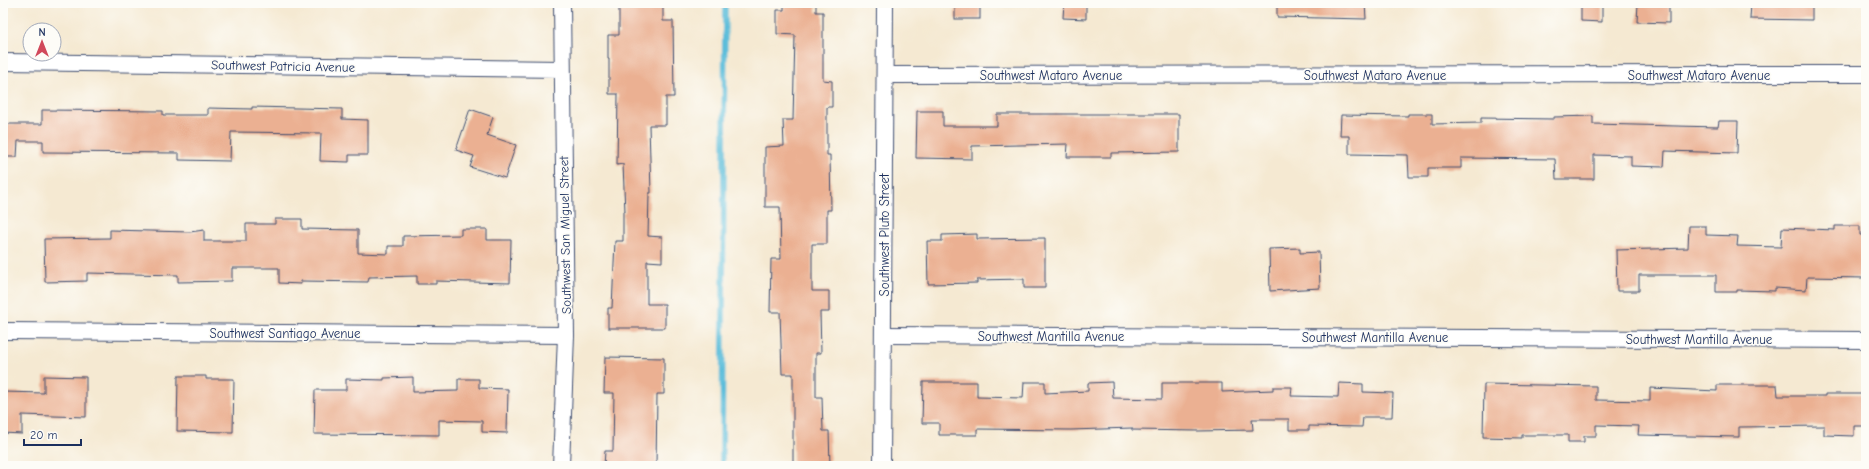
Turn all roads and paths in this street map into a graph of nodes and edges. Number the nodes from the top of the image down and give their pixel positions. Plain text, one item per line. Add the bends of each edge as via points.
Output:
1 (562, 3) edge
2 (886, 3) edge
3 (3, 62) edge
4 (562, 69) junction
5 (1866, 74) edge
6 (885, 75) junction
7 (3, 332) edge
8 (566, 335) junction
9 (883, 335) junction
10 (1866, 340) edge
11 (561, 466) edge
12 (882, 466) edge

1 - 4 street, Southwest San Miguel Street
2 - 6 street, Southwest Pluto Street
3 - 4 street, Southwest Patricia Avenue
4 - 8 street, Southwest San Miguel Street
5 - 6 street, Southwest Mataro Avenue
6 - 9 street, Southwest Pluto Street
7 - 8 street, Southwest Santiago Avenue
8 - 11 street, Southwest San Miguel Street
9 - 10 street, Southwest Mantilla Avenue
9 - 12 street, Southwest Pluto Street

